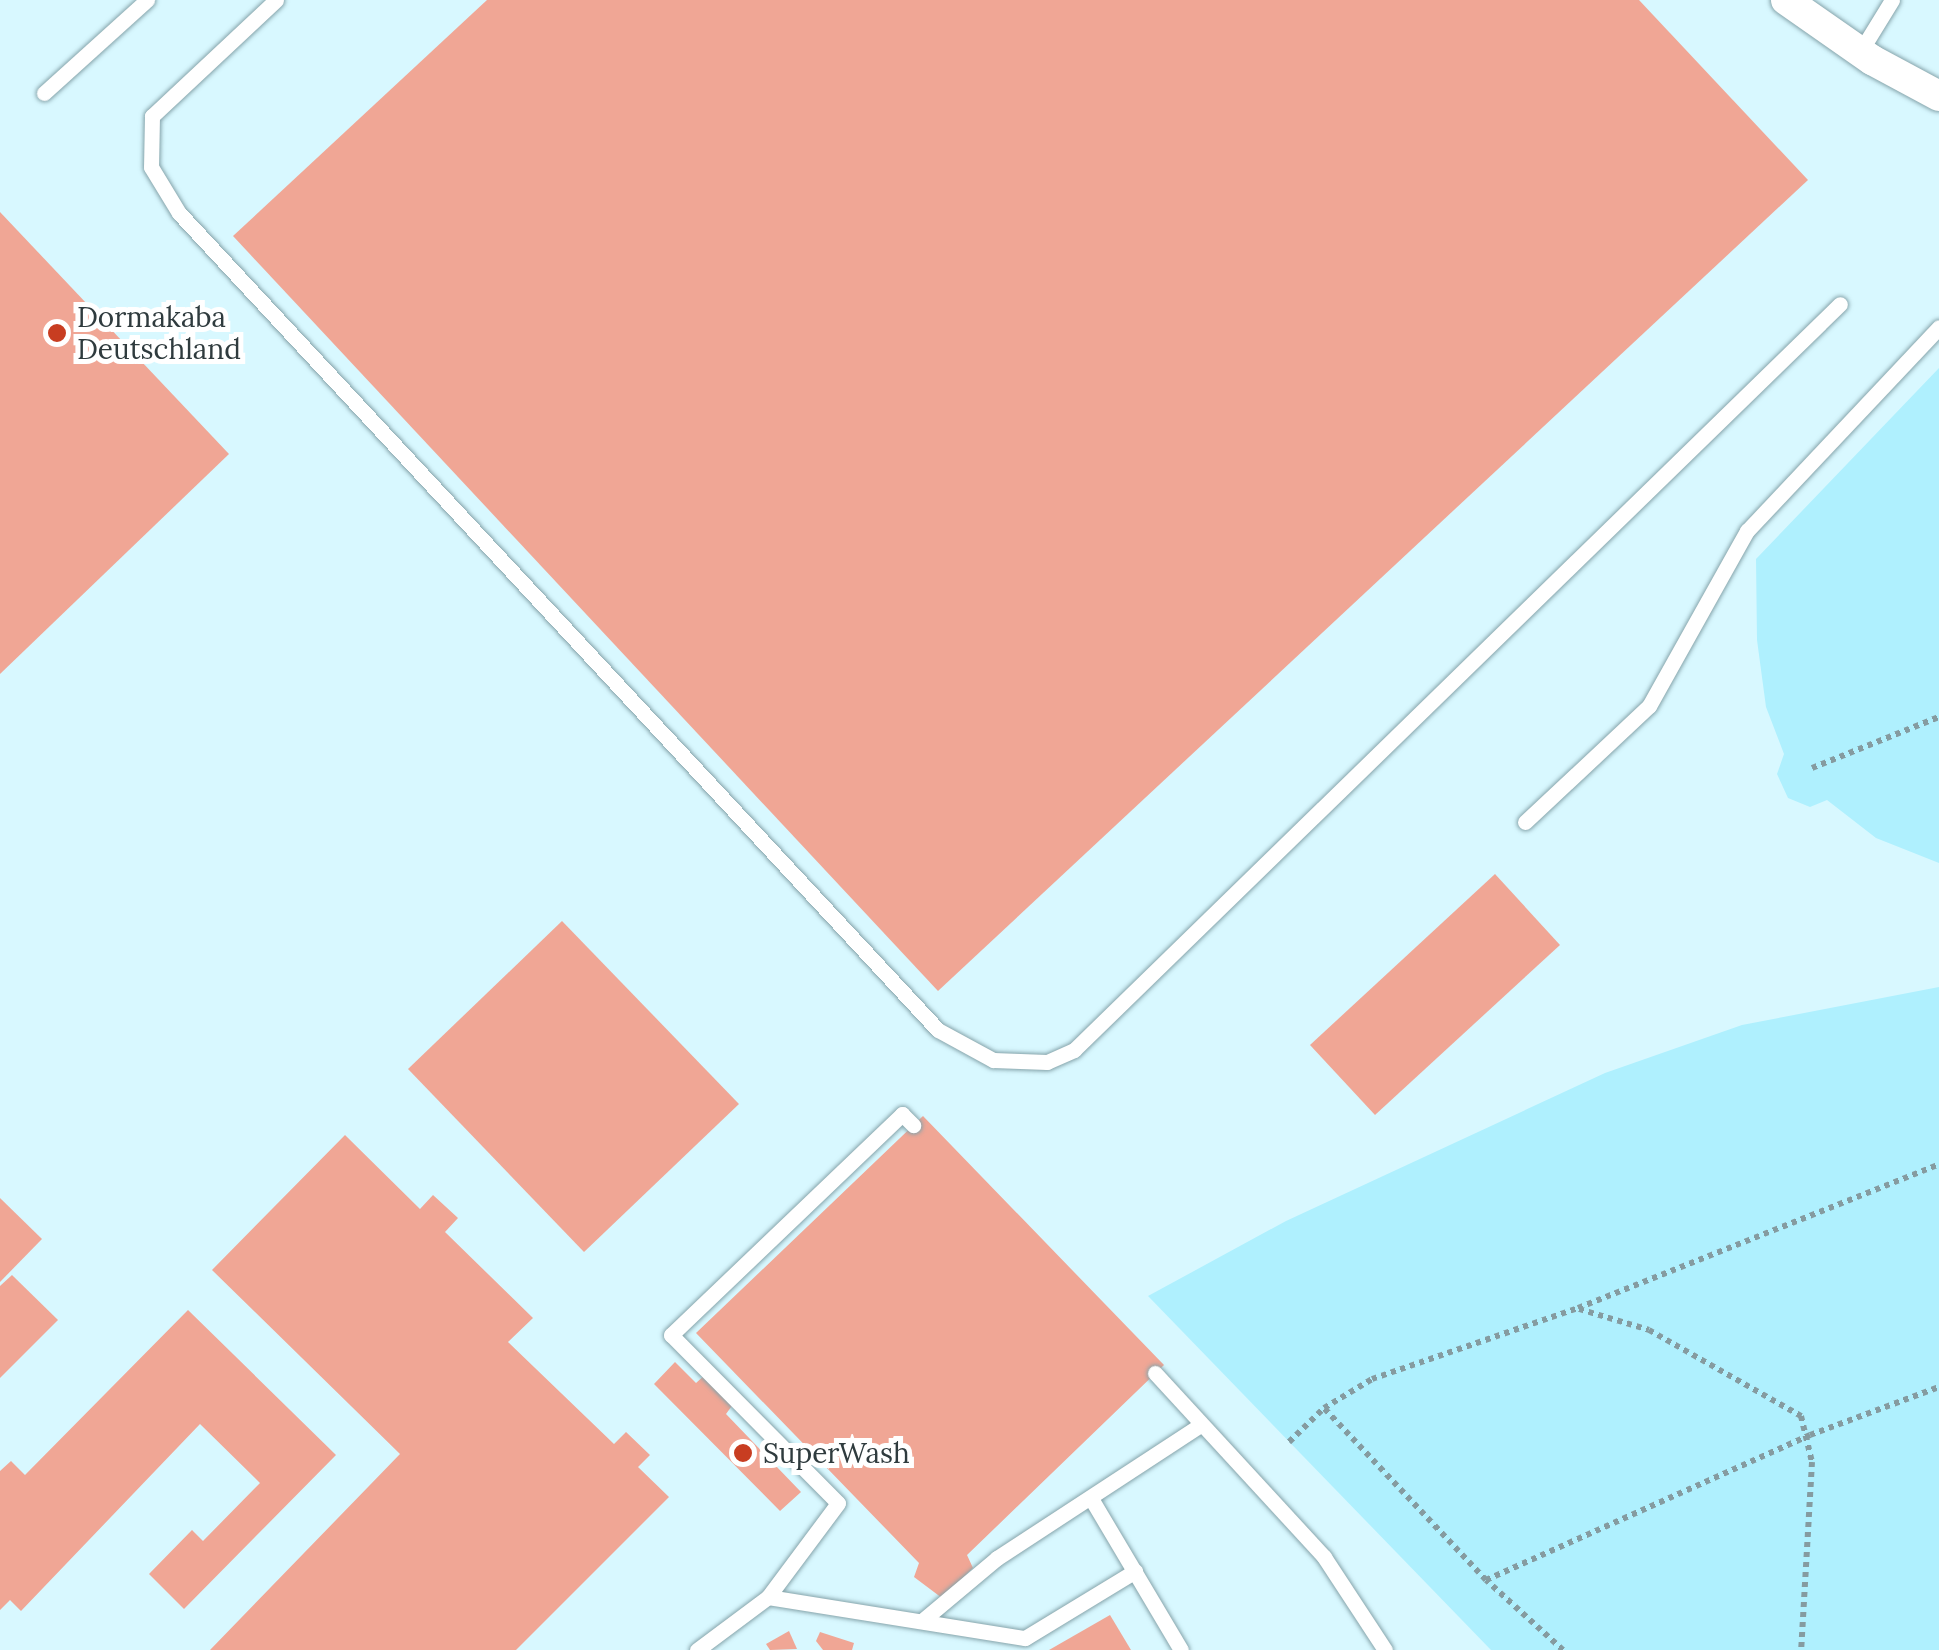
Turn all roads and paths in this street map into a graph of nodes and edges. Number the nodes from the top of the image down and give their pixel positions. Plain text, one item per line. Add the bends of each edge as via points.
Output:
1 (147, 0) edge
2 (276, 0) edge
3 (1786, 0) edge
4 (1892, 0) edge
5 (1860, 52) junction
6 (44, 93) dead end
7 (1939, 96) edge
8 (1840, 304) dead end
9 (1939, 327) edge
10 (1939, 717) edge
11 (1812, 768) dead end
12 (1525, 822) dead end
13 (913, 1125) dead end
14 (1939, 1164) edge
15 (1578, 1308) junction
16 (1155, 1373) dead end
17 (1939, 1387) edge
18 (1324, 1408) junction
19 (1199, 1426) junction
20 (1810, 1436) junction
21 (1289, 1442) dead end
22 (1092, 1500) junction
23 (1135, 1571) junction
24 (1486, 1580) junction
25 (768, 1597) junction
26 (923, 1620) junction
27 (697, 1650) edge
28 (1182, 1650) edge
29 (1385, 1650) edge
30 (1562, 1650) edge
31 (1802, 1650) edge

1 - 6 lane
2 - 8 lane via 152,116 151,167 180,213 938,1030 992,1060 1046,1062 1074,1050
3 - 5 street
4 - 5 lane
5 - 7 street
9 - 12 lane via 1747,532 1649,706
10 - 11 path
13 - 25 lane via 902,1114 672,1335 838,1503
14 - 15 path
15 - 18 path via 1372,1379
15 - 20 path via 1649,1330 1699,1356 1801,1416
16 - 19 lane
17 - 20 path
18 - 21 path
18 - 24 path
19 - 22 lane
19 - 29 lane via 1268,1490 1324,1557
20 - 24 path
20 - 31 path
22 - 23 lane
22 - 26 lane via 998,1558
23 - 26 lane via 1025,1638
23 - 28 lane
24 - 30 path
25 - 26 lane
25 - 27 lane

